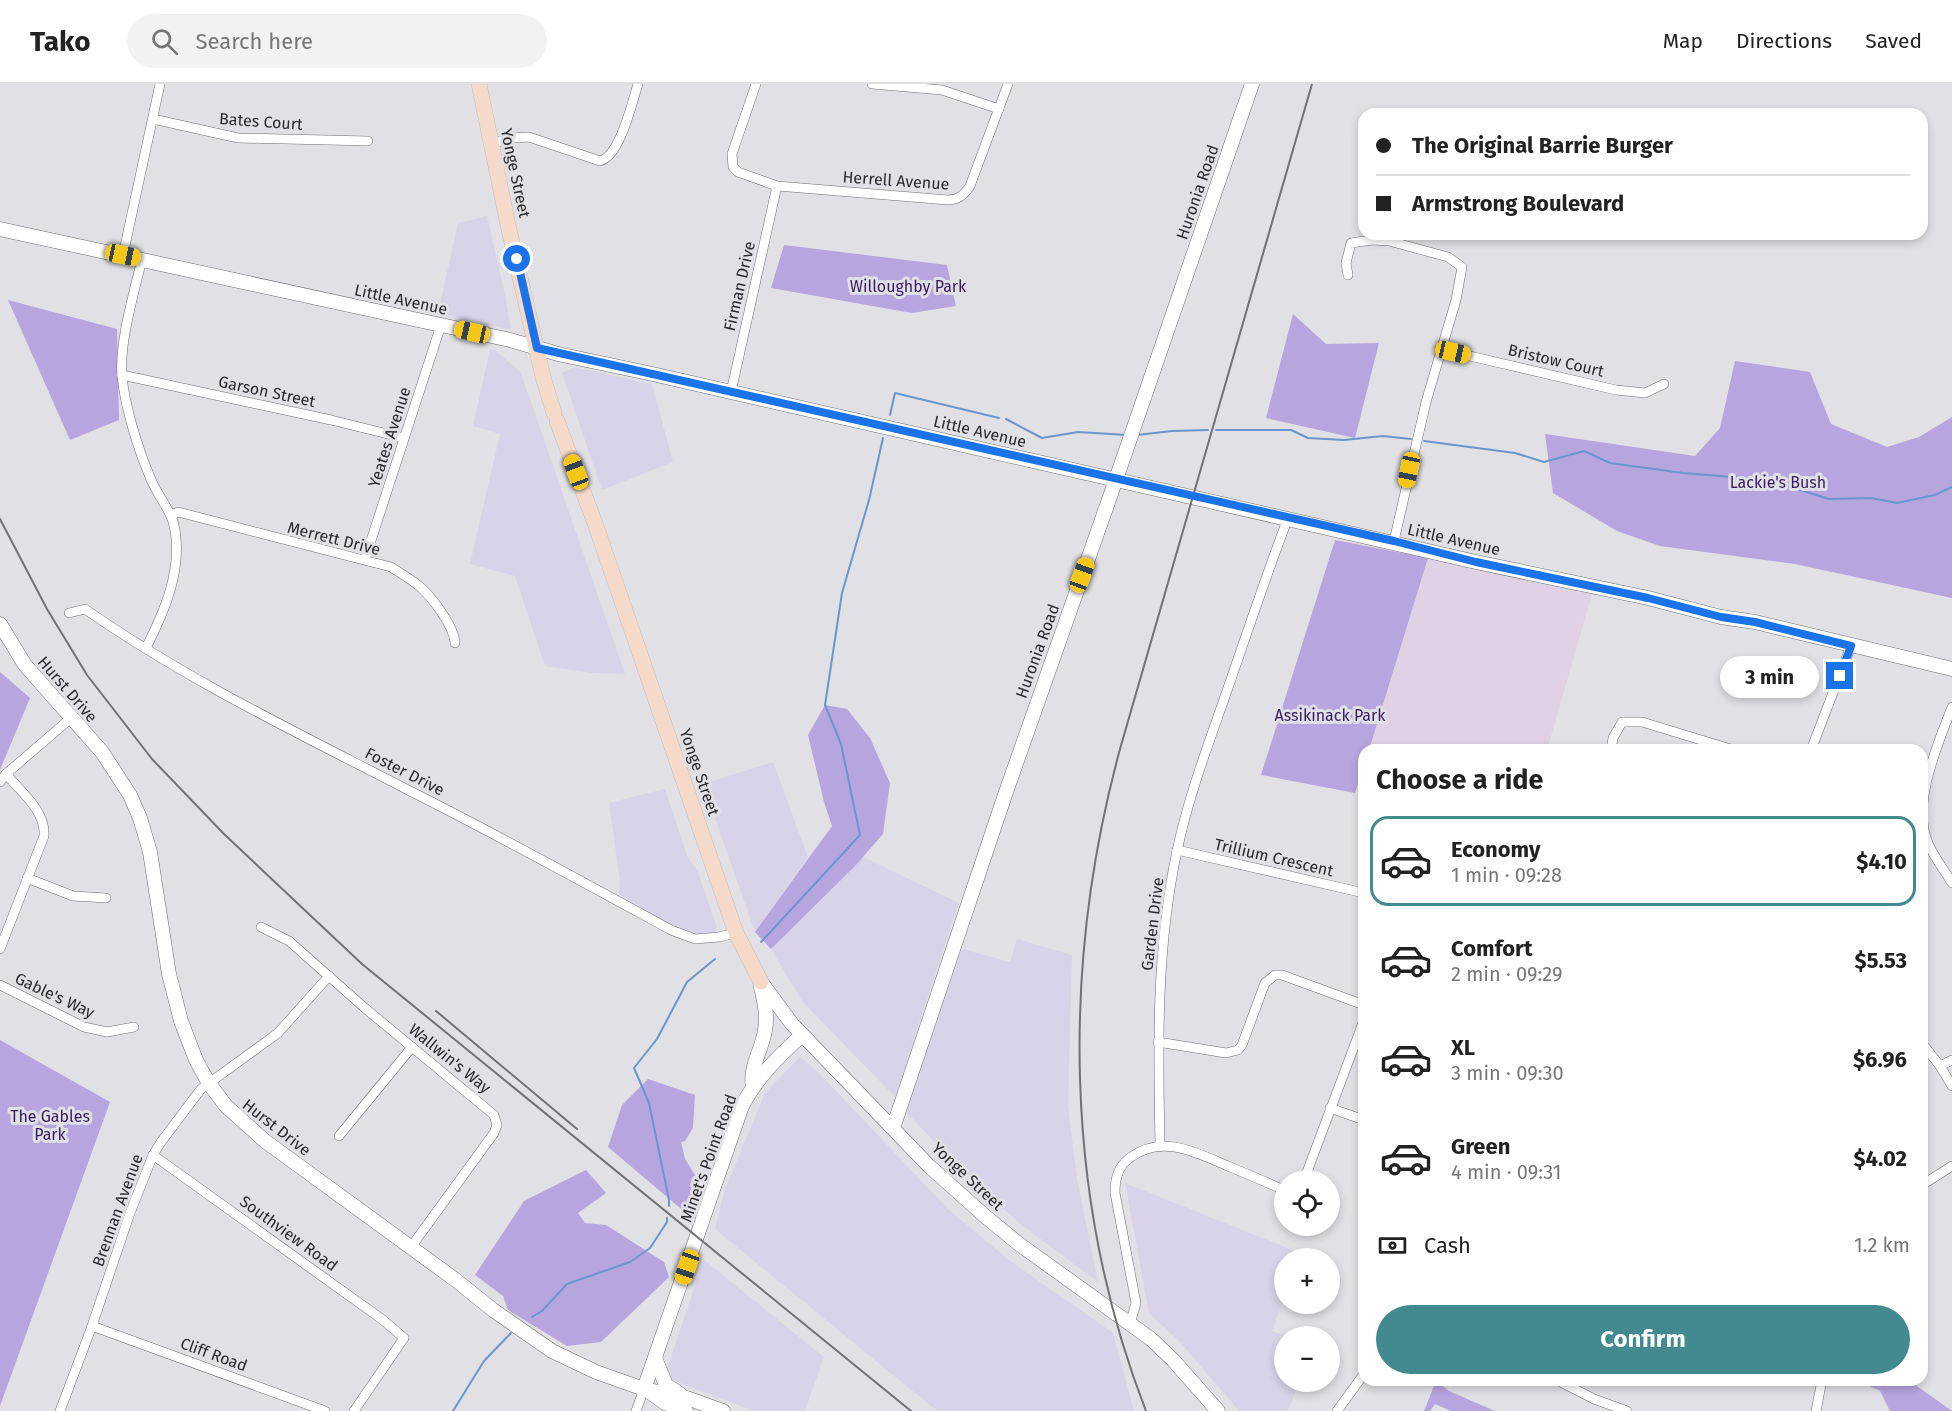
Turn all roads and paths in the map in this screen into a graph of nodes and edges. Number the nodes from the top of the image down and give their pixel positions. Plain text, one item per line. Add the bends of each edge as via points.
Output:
1 (160, 84) edge
2 (479, 84) edge
3 (638, 84) edge
4 (756, 84) edge
5 (872, 84) edge
6 (1008, 84) edge
7 (1252, 84) edge
8 (999, 109) junction
9 (153, 119) junction
10 (368, 141) dead end
11 (491, 144) junction
12 (777, 186) junction
13 (0, 230) edge
14 (123, 255) junction
15 (142, 259) junction
16 (1348, 275) dead end
17 (441, 324) junction
18 (537, 348) junction
19 (1440, 349) junction
20 (122, 375) junction
21 (1664, 384) dead end
22 (731, 392) junction
23 (404, 438) junction
24 (1116, 479) junction
25 (172, 515) junction
26 (1288, 518) junction
27 (1394, 541) junction
28 (365, 559) junction
29 (69, 613) dead end
30 (0, 624) edge
31 (454, 643) dead end
32 (1851, 646) junction
33 (146, 648) junction
34 (1952, 669) edge
35 (1952, 707) edge
36 (71, 718) junction
37 (1941, 738) junction
38 (1952, 740) edge
39 (1612, 744) edge
40 (1714, 744) edge
41 (1813, 744) edge
42 (1928, 775) edge
43 (3, 778) edge
44 (1928, 844) edge
45 (1177, 850) junction
46 (27, 878) junction
47 (1952, 883) edge
48 (1358, 892) edge
49 (106, 898) dead end
50 (261, 927) dead end
51 (736, 933) junction
52 (0, 949) edge
53 (329, 976) junction
54 (761, 982) junction
55 (0, 985) edge
56 (1358, 1003) edge
57 (134, 1027) dead end
58 (802, 1035) junction
59 (1358, 1036) edge
60 (1158, 1042) junction
61 (412, 1047) junction
62 (1928, 1051) edge
63 (1952, 1060) edge
64 (1940, 1066) junction
65 (208, 1082) junction
66 (1952, 1086) edge
67 (753, 1087) junction
68 (1330, 1108) junction
69 (1358, 1118) edge
70 (893, 1128) junction
71 (339, 1136) dead end
72 (1160, 1146) junction
73 (153, 1155) junction
74 (1952, 1166) edge
75 (1308, 1170) edge
76 (1928, 1181) edge
77 (1274, 1186) edge
78 (411, 1247) junction
79 (1130, 1324) junction
80 (92, 1326) junction
81 (656, 1358) junction
82 (1358, 1382) edge
83 (1569, 1386) edge
84 (1821, 1386) edge
85 (644, 1389) junction
86 (686, 1404) edge
87 (60, 1411) edge
88 (326, 1411) edge
89 (354, 1411) edge
90 (636, 1411) edge
91 (723, 1411) edge
92 (1218, 1411) edge
93 (1337, 1411) edge
94 (1627, 1411) edge
95 (1816, 1411) edge

1 - 9 street
2 - 11 main road, Yonge Street
3 - 11 street via 617,145 603,160 529,137
4 - 12 street, Herrell Avenue via 731,161 738,172
5 - 8 street via 942,90
6 - 8 street, Herrell Avenue
7 - 24 street, Huronia Road
8 - 12 street, Herrell Avenue via 970,186 954,200
9 - 10 street, Bates Court via 238,138
9 - 14 street
11 - 18 main road, Yonge Street
12 - 22 street, Firman Drive
13 - 14 street, Little Avenue
14 - 15 street, Little Avenue
15 - 17 street, Little Avenue
15 - 20 street
16 - 19 street via 1346,263 1351,243 1372,240 1448,257 1462,267
17 - 18 street, Little Avenue
17 - 23 street, Yeates Avenue
18 - 22 street, Little Avenue
18 - 51 main road, Yonge Street via 556,417
19 - 21 street, Bristow Court via 1616,390 1645,393
19 - 27 street
20 - 23 street, Garson Street
20 - 25 street via 129,413 150,478
22 - 24 street, Little Avenue
23 - 28 street, Yeates Avenue
24 - 26 street, Little Avenue
24 - 70 street, Huronia Road
25 - 28 street, Merrett Drive via 178,512
25 - 33 street via 176,532 175,571 164,610
26 - 27 street, Little Avenue
26 - 45 street, Garden Drive via 1203,758
27 - 32 street, Little Avenue
28 - 31 street, Merrett Drive via 390,567 419,586 454,634
29 - 33 street, Foster Drive via 85,609 134,644
30 - 36 street, Hurst Drive via 25,665
32 - 34 street, Little Avenue
32 - 41 street
33 - 51 street, Foster Drive via 221,694 457,814 671,930 695,939
35 - 37 street
36 - 43 street
36 - 65 street, Hurst Drive via 102,752 140,818 174,995 191,1049
37 - 38 street
37 - 42 street
39 - 40 street via 1622,722 1642,722
43 - 46 street via 44,822 44,836
44 - 47 street
45 - 48 street, Trillium Crescent
45 - 60 street, Garden Drive via 1162,949
46 - 49 street via 73,896
46 - 52 street
50 - 53 street, Wallwin's Way via 289,941
51 - 54 main road, Yonge Street
53 - 61 street, Wallwin's Way
53 - 65 street, Brennan Avenue via 278,1033
54 - 58 street, Yonge Street
54 - 67 street via 766,1021 751,1076
55 - 57 street, Gable's Way via 84,1027 107,1032
56 - 60 street via 1275,975 1265,983 1238,1050 1226,1053
58 - 67 street, Minet's Point Road
58 - 70 street, Yonge Street
59 - 68 street
60 - 72 street, Garden Drive
61 - 71 street
61 - 78 street, Wallwin's Way via 490,1110 497,1125
62 - 64 street
63 - 64 street
64 - 66 street
65 - 73 street, Brennan Avenue
65 - 78 street, Hurst Drive via 226,1106 254,1132
67 - 81 street, Minet's Point Road via 733,1130
68 - 69 street
68 - 75 street
70 - 79 street, Yonge Street via 929,1167 997,1227
72 - 77 street via 1190,1149
72 - 79 street via 1129,1158 1115,1182 1136,1303
73 - 80 street, Brennan Avenue
73 - 89 street, Southview Road via 404,1338
74 - 76 street
78 - 85 street, Hurst Drive via 552,1352
79 - 92 street, Yonge Street via 1168,1355
80 - 87 street, Brennan Avenue
80 - 88 street, Cliff Road
81 - 85 street, Minet's Point Road
81 - 86 street via 666,1385
82 - 93 street
83 - 94 street
84 - 95 street
85 - 86 street, Hurst Drive via 665,1403
85 - 90 street, Minet's Point Road
86 - 91 street

